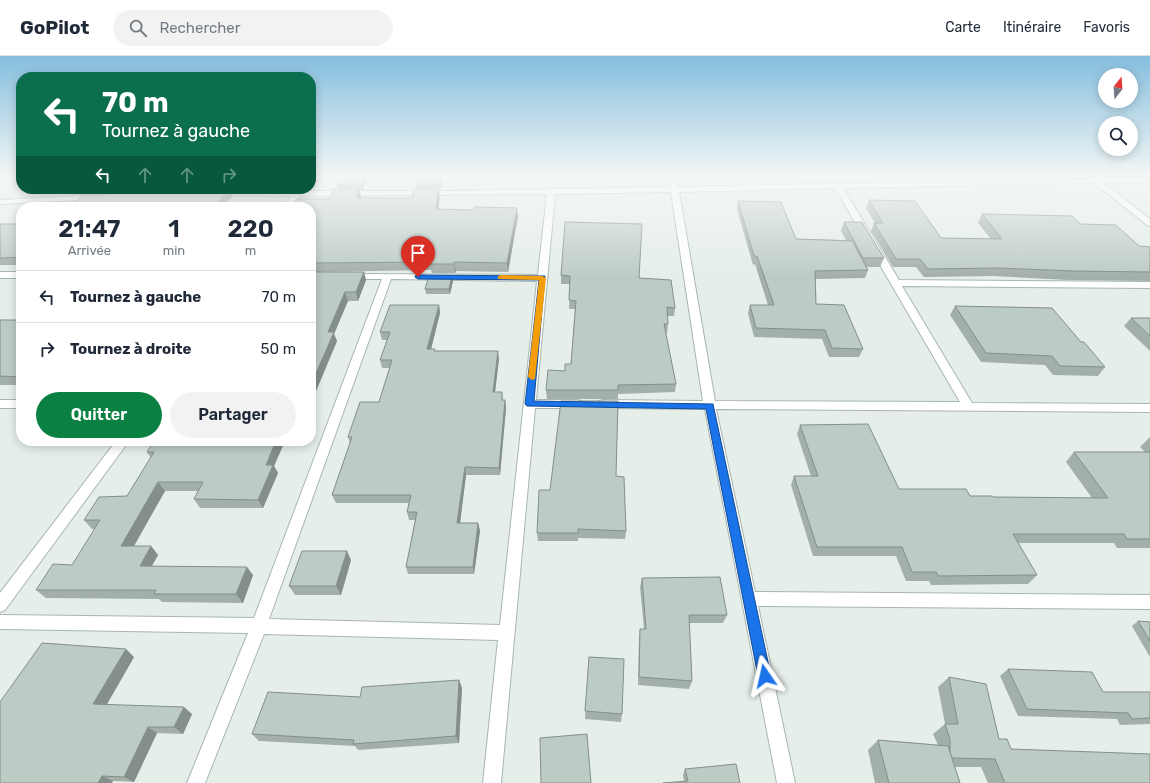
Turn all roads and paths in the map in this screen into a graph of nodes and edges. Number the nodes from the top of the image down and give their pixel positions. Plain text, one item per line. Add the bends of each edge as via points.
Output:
1 (549, 209) edge
2 (678, 209) edge
3 (851, 209) edge
4 (1132, 209) edge
5 (1150, 223) edge
6 (0, 275) edge
7 (16, 275) edge
8 (341, 276) edge
9 (387, 277) junction
10 (542, 278) junction
11 (895, 283) junction
12 (1150, 285) edge
13 (0, 404) edge
14 (16, 404) edge
15 (530, 404) junction
16 (710, 406) junction
17 (969, 407) junction
18 (1150, 408) edge
19 (119, 446) edge
20 (750, 599) junction
21 (1150, 602) edge
22 (0, 605) edge
23 (0, 622) edge
24 (259, 626) junction
25 (507, 633) junction
26 (196, 783) edge
27 (492, 783) edge
28 (786, 783) edge

1 - 10 street
2 - 16 street
3 - 11 street
4 - 5 street
6 - 7 street
8 - 9 street
9 - 10 street
9 - 24 street
10 - 15 street
11 - 12 street
11 - 17 street
13 - 14 street
15 - 16 street
15 - 25 street
16 - 17 street
16 - 20 street
17 - 18 street
19 - 22 street
20 - 21 street
20 - 28 street
23 - 24 street
24 - 25 street
24 - 26 street
25 - 27 street

